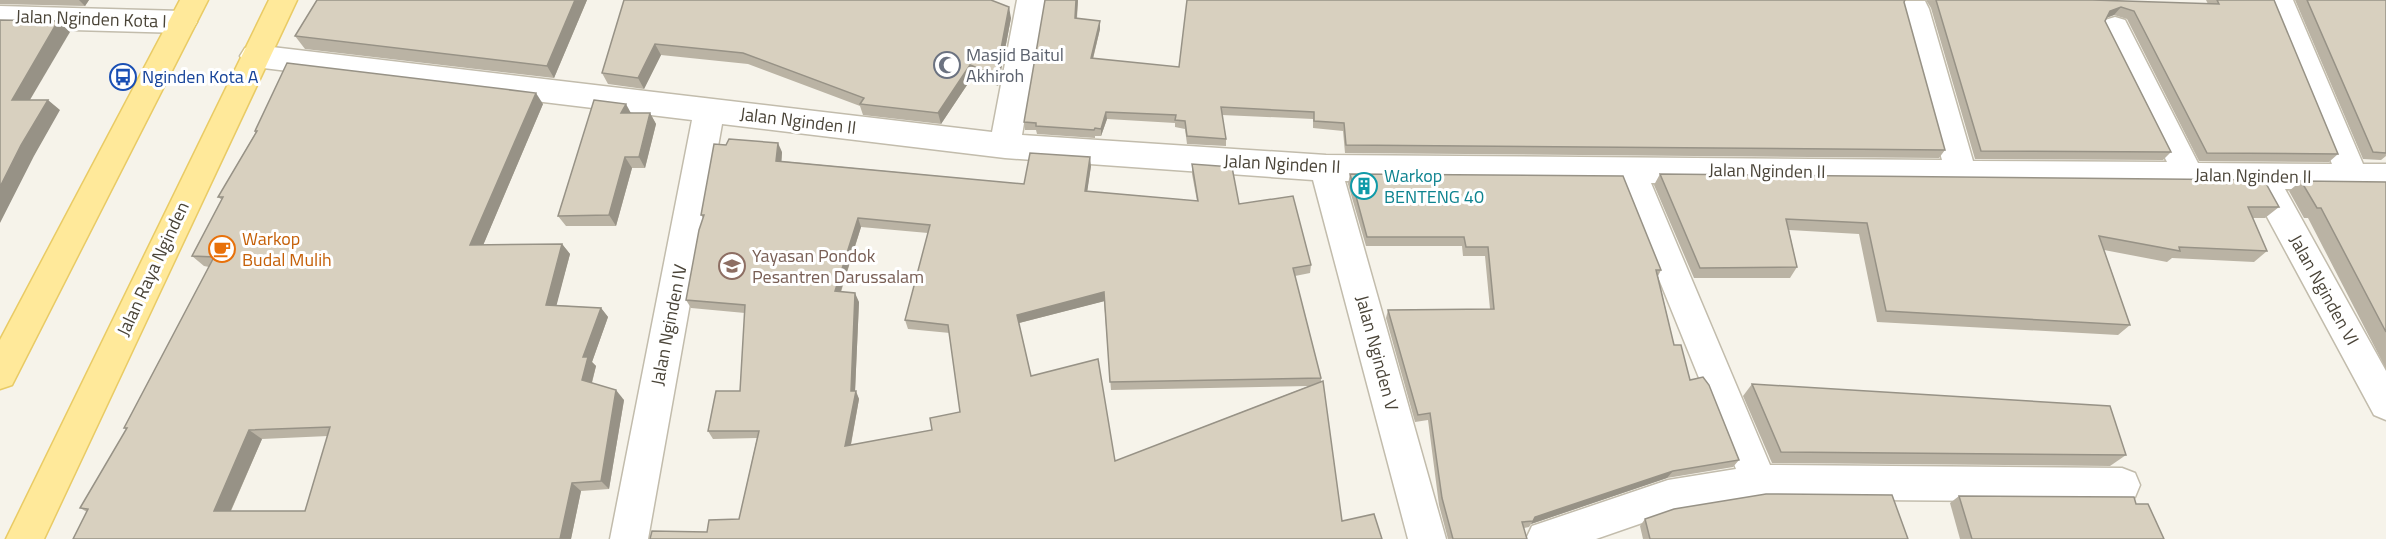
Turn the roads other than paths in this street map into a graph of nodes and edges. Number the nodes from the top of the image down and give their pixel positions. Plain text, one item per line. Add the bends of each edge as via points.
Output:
1 (283, 0) edge
2 (1031, 0) edge
3 (2278, 0) edge
4 (1915, 9) dead end
5 (188, 11) edge
6 (0, 17) edge
7 (2115, 28) dead end
8 (255, 56) junction
9 (709, 110) junction
10 (1005, 146) junction
11 (1326, 168) junction
12 (1630, 170) junction
13 (1961, 173) junction
14 (2189, 175) junction
15 (2262, 177) junction
16 (2353, 177) junction
17 (2386, 177) edge
18 (0, 374) edge
19 (2386, 404) edge
20 (1759, 482) junction
21 (2122, 486) dead end
22 (25, 539) edge
23 (629, 539) edge
24 (1427, 539) edge
25 (1545, 539) edge

1 - 8 main road, Jalan Raya Nginden
2 - 10 street
3 - 16 street
4 - 13 street
5 - 6 street, Jalan Nginden Kota I
5 - 18 main road
7 - 14 street
8 - 9 street, Jalan Nginden II
8 - 22 main road, Jalan Raya Nginden
9 - 10 street, Jalan Nginden II
9 - 23 street, Jalan Nginden IV
10 - 11 street, Jalan Nginden II
11 - 12 street, Jalan Nginden II
11 - 24 street, Jalan Nginden V
12 - 13 street, Jalan Nginden II
12 - 20 street
13 - 14 street, Jalan Nginden II
14 - 15 street, Jalan Nginden II
15 - 16 street, Jalan Nginden II
15 - 19 street, Jalan Nginden VI
16 - 17 street, Jalan Nginden II
20 - 21 street
20 - 25 street via 1668,497

